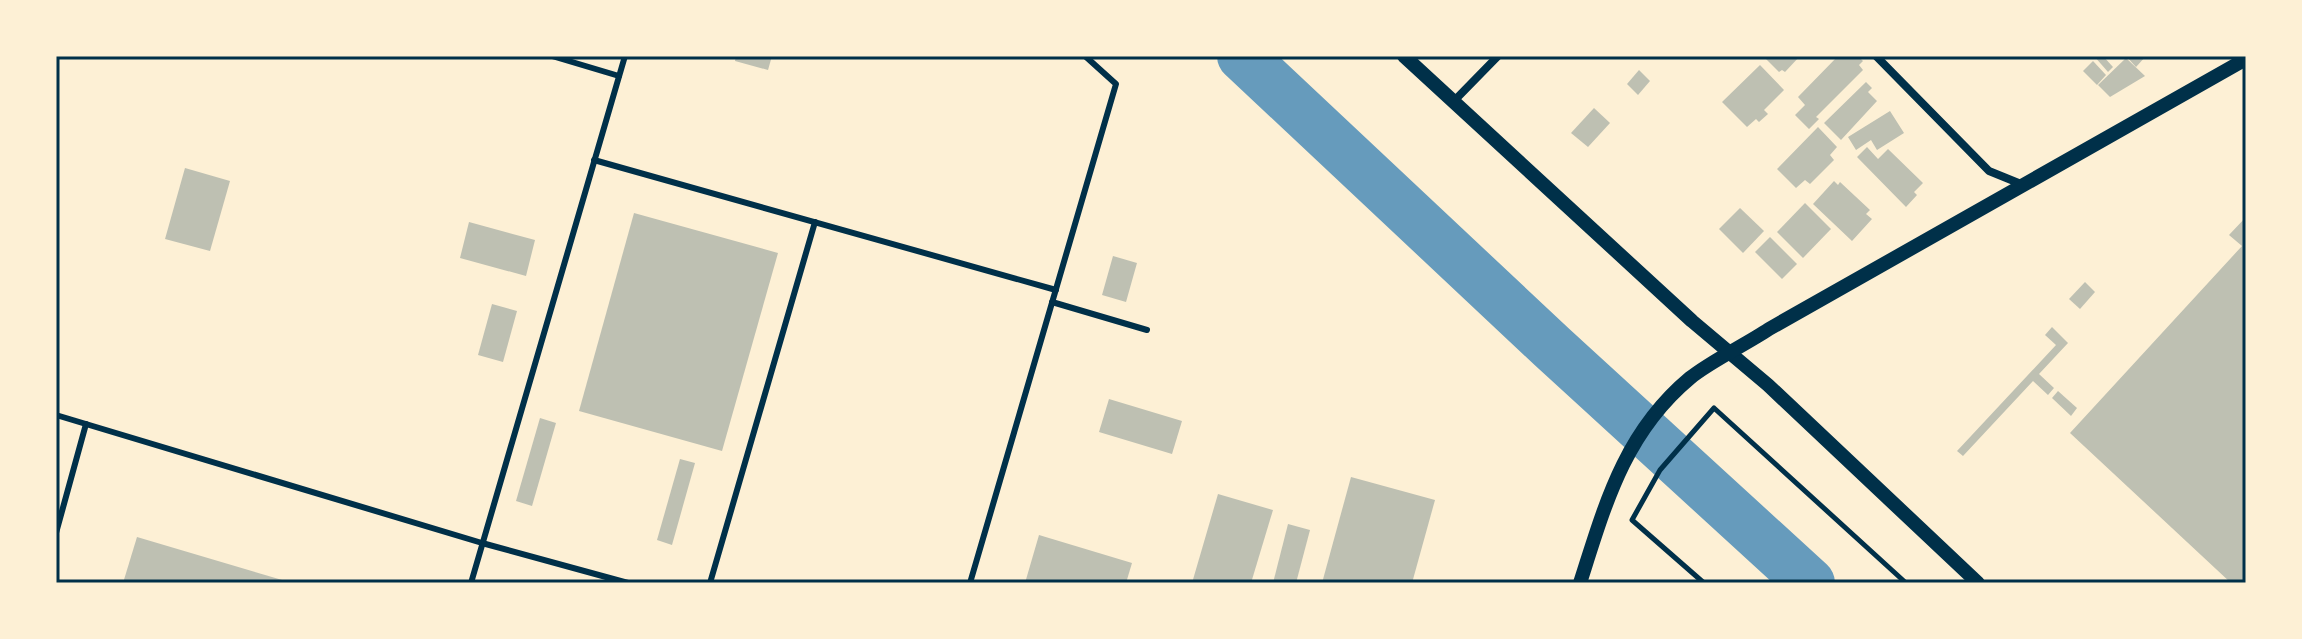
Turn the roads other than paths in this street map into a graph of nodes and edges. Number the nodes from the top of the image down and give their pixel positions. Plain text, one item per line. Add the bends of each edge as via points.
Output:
1 (552, 56) edge
2 (625, 56) edge
3 (1085, 56) edge
4 (1404, 56) edge
5 (1498, 56) edge
6 (1876, 56) edge
7 (2246, 59) edge
8 (619, 76) junction
9 (1453, 102) junction
10 (594, 160) junction
11 (2021, 184) junction
12 (815, 222) junction
13 (1056, 290) junction
14 (1052, 302) junction
15 (1147, 330) dead end
16 (1731, 354) junction
17 (56, 415) edge
18 (86, 424) junction
19 (56, 533) edge
20 (482, 543) junction
21 (471, 583) edge
22 (628, 583) edge
23 (710, 583) edge
24 (970, 583) edge
25 (1580, 583) edge
26 (1978, 583) edge

1 - 8 lane
2 - 8 lane
3 - 13 lane via 1116,84
4 - 9 street
5 - 9 street
6 - 11 street via 1989,171
7 - 11 street
8 - 10 lane
9 - 16 street
10 - 12 lane
10 - 20 lane
11 - 16 street
12 - 13 lane
12 - 23 lane
13 - 14 lane
14 - 15 lane
14 - 24 lane
16 - 25 street via 1680,387 1626,455
16 - 26 street
17 - 18 lane
18 - 19 lane
18 - 20 lane
20 - 21 lane
20 - 22 lane

